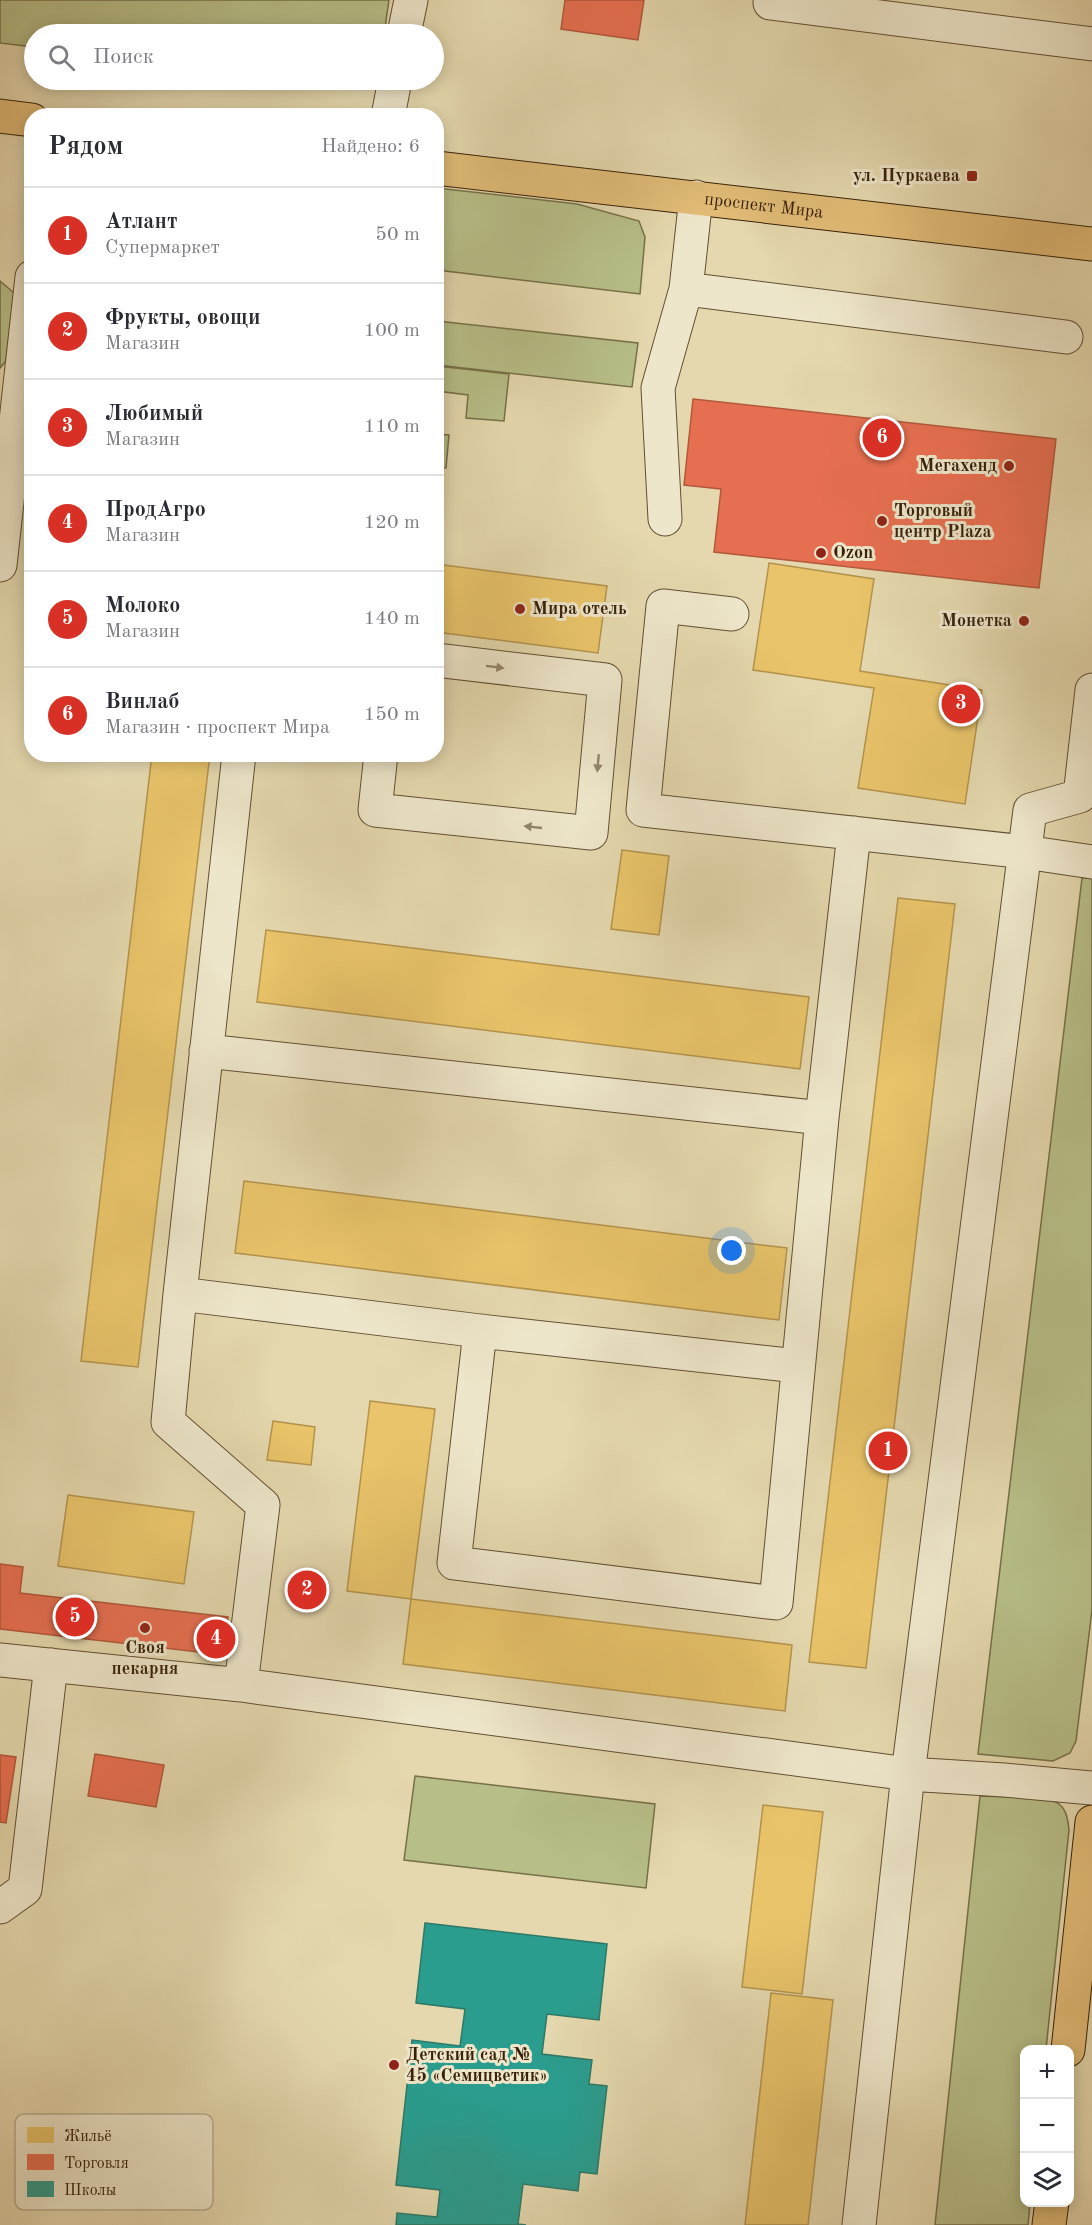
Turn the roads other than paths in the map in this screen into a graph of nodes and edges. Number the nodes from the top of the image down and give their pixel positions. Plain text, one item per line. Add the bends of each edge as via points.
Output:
1 (411, 0) edge
2 (770, 3) dead end
3 (406, 24) edge
4 (1092, 44) edge
5 (393, 90) edge
6 (390, 108) edge
7 (0, 116) edge
8 (24, 119) edge
9 (444, 169) edge
10 (696, 197) junction
11 (1092, 244) edge
12 (686, 289) junction
13 (1066, 337) dead end
14 (24, 374) edge
15 (665, 519) dead end
16 (12, 520) edge
17 (0, 565) edge
18 (732, 614) dead end
19 (444, 661) edge
20 (1092, 690) edge
21 (238, 762) edge
22 (380, 762) edge
23 (643, 810) junction
24 (854, 832) junction
25 (591, 833) junction
26 (1025, 852) junction
27 (1092, 862) edge
28 (206, 1051) junction
29 (822, 1118) junction
30 (180, 1294) junction
31 (480, 1331) junction
32 (797, 1366) junction
33 (0, 1660) edge
34 (51, 1665) junction
35 (241, 1685) junction
36 (908, 1774) junction
37 (1092, 1788) edge
38 (1092, 1822) edge
39 (0, 1907) edge
40 (1087, 1911) edge
41 (1069, 2045) edge
42 (1052, 2207) edge
43 (859, 2225) edge
44 (1050, 2225) edge

1 - 3 lane
2 - 4 lane
5 - 6 lane
7 - 8 main road
9 - 10 main road, проспект Мира
10 - 11 main road, проспект Мира
10 - 12 lane
12 - 13 lane
12 - 15 lane via 658,388
14 - 16 lane
16 - 17 lane
18 - 23 lane via 663,606
19 -> 25 lane via 605,680
20 - 26 lane via 1080,796 1030,810
21 - 28 lane
25 -> 22 lane via 375,810
23 - 24 lane
23 - 25 lane via 614,806
24 - 26 lane
24 - 29 lane
26 - 27 lane
26 - 36 lane
28 - 29 lane
28 - 30 lane
29 - 32 lane
30 - 31 lane
30 - 35 lane via 168,1422 263,1505
31 - 32 lane
31 - 32 lane via 454,1563 776,1603
33 - 34 lane
34 - 35 lane
34 - 39 lane via 25,1890
35 - 36 lane
36 - 37 lane
36 - 43 lane
38 - 40 main road
40 - 41 main road
42 - 44 main road

